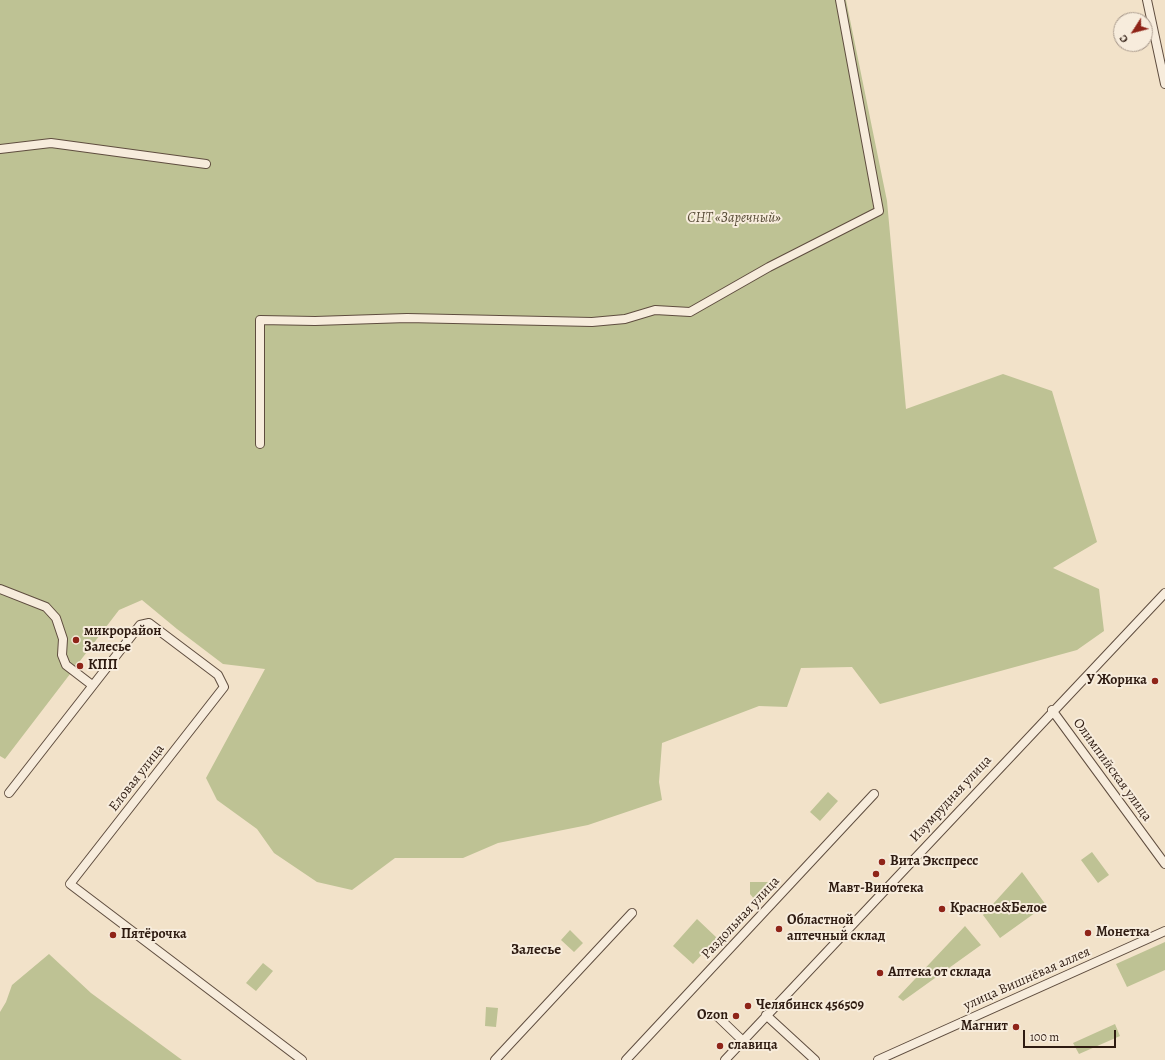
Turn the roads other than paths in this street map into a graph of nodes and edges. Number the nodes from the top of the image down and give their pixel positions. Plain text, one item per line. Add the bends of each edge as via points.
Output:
1 (840, 0) edge
2 (1147, 0) edge
3 (1162, 62) edge
4 (1165, 84) edge
5 (0, 149) edge
6 (206, 164) dead end
7 (260, 444) dead end
8 (0, 589) edge
9 (1165, 593) edge
10 (92, 685) junction
11 (1052, 710) junction
12 (9, 793) dead end
13 (874, 794) dead end
14 (1165, 864) edge
15 (632, 913) dead end
16 (1165, 931) edge
17 (717, 1016) dead end
18 (766, 1016) junction
19 (743, 1041) junction
20 (302, 1060) edge
21 (495, 1060) edge
22 (626, 1060) edge
23 (725, 1060) edge
24 (815, 1060) edge
25 (878, 1060) edge

1 - 7 street via 879,211 769,267 690,312 655,310 625,319 592,322 407,318 260,320
2 - 3 street
3 - 4 street
5 - 6 street via 51,143
8 - 10 street via 46,607 56,618 63,639 62,656 66,665
9 - 11 street, Изумрудная улица
10 - 12 street
10 - 20 street, Еловая улица via 140,625 149,623 218,675 224,687 70,884
11 - 14 street, Олимпийская улица
11 - 18 street, Изумрудная улица
13 - 22 street, Раздольная улица
15 - 21 street
16 - 25 street, улица Вишнёвая аллея
17 - 19 street
18 - 19 street, Изумрудная улица
18 - 24 street
19 - 23 street, Изумрудная улица

